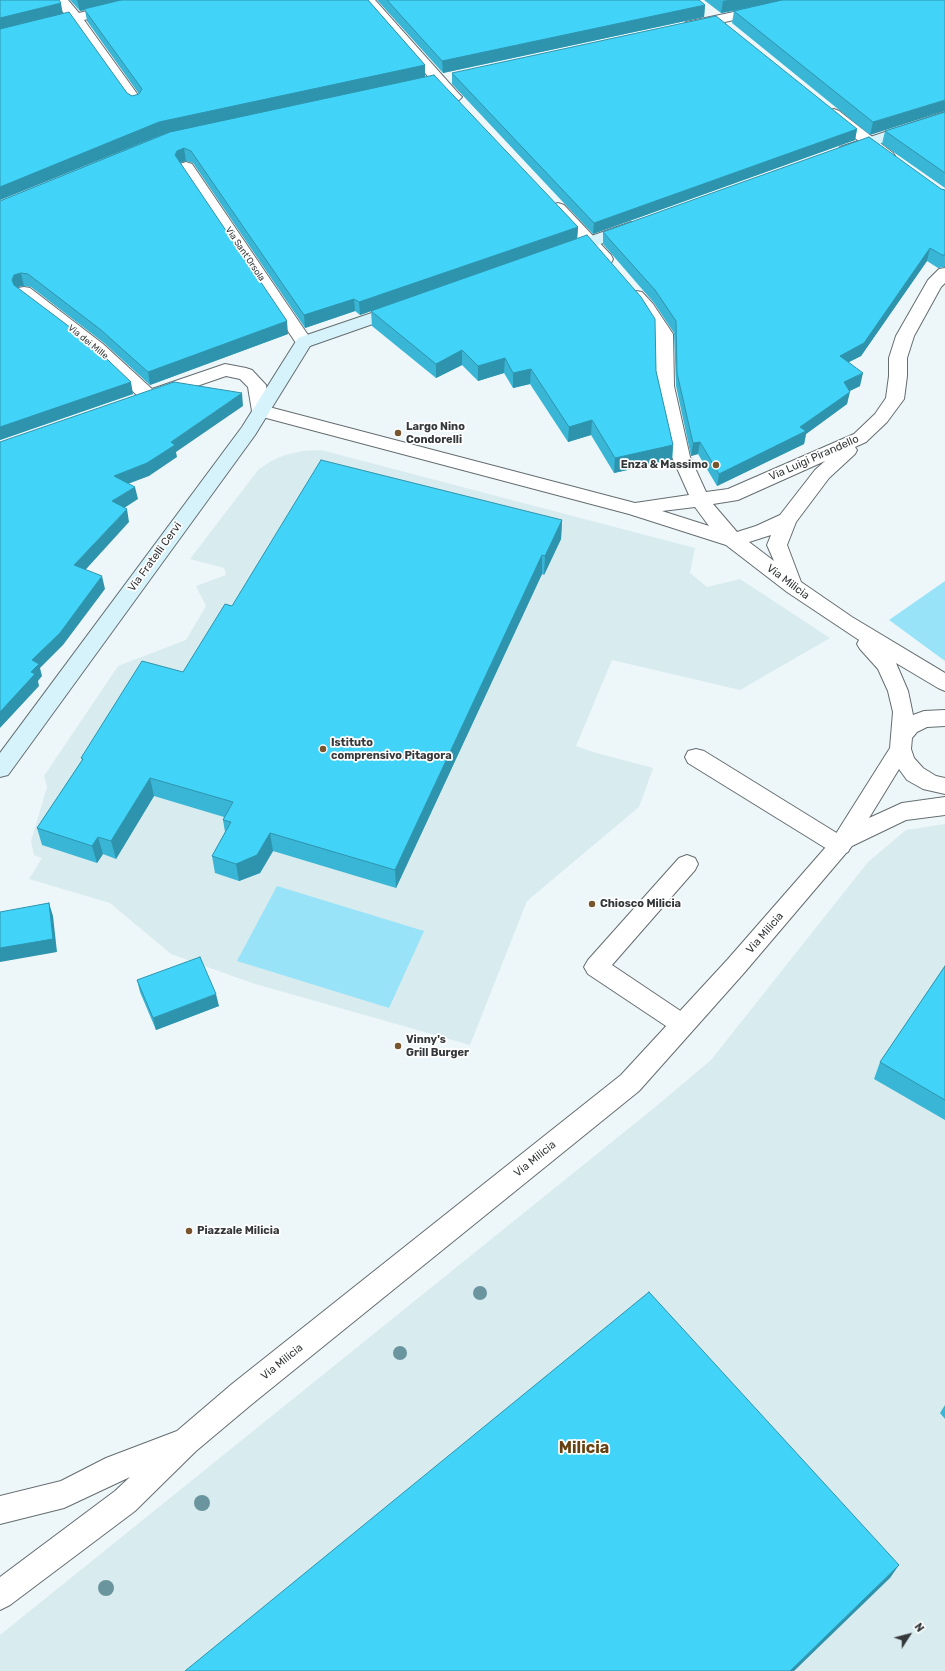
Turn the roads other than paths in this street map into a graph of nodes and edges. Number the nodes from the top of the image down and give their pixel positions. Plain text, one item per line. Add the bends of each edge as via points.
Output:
1 (60, 0) edge
2 (148, 0) edge
3 (367, 0) edge
4 (812, 0) edge
5 (704, 10) dead end
6 (75, 17) junction
7 (716, 20) junction
8 (678, 28) edge
9 (728, 30) edge
10 (0, 36) edge
11 (454, 76) edge
12 (438, 80) junction
13 (422, 83) edge
14 (136, 102) edge
15 (825, 108) edge
16 (465, 109) edge
17 (945, 117) edge
18 (868, 142) junction
19 (831, 155) edge
20 (900, 165) edge
21 (186, 166) edge
22 (547, 196) edge
23 (646, 222) edge
24 (590, 242) junction
25 (554, 255) edge
26 (945, 273) edge
27 (24, 292) edge
28 (413, 304) edge
29 (304, 342) junction
30 (261, 411) junction
31 (860, 438) junction
32 (700, 499) junction
33 (633, 509) junction
34 (787, 520) junction
35 (733, 540) junction
36 (794, 587) junction
37 (845, 622) junction
38 (945, 683) edge
39 (945, 718) edge
40 (901, 742) junction
41 (696, 757) dead end
42 (0, 769) edge
43 (944, 794) edge
44 (843, 842) junction
45 (687, 864) dead end
46 (683, 1025) junction
47 (186, 1441) junction
48 (0, 1510) edge
49 (0, 1595) edge

1 - 6 street
2 - 6 street
3 - 12 street
4 - 7 street
5 - 7 street
6 - 10 street
6 - 14 street
7 - 8 street
7 - 9 street
11 - 12 street
12 - 13 street
12 - 16 street
15 - 18 street
17 - 18 main road
18 - 19 main road
18 - 20 street
21 - 29 street, Via Sant'Orsola
22 - 24 street
23 - 24 main road
24 - 25 main road
24 - 32 street via 647,308 664,334 667,393 681,457
26 - 31 street, Via Luigi Pirandello via 934,284 906,336 898,358 895,399 882,418
27 - 30 street, Via dei Mille via 97,348 141,399 225,370 246,374 257,385
28 - 29 main road
29 - 30 main road, Via Fratelli Cervi
30 - 33 street
30 - 42 main road, Via Fratelli Cervi
31 - 32 street, Via Luigi Pirandello via 731,495
31 - 34 street via 822,474
32 - 33 street, Via Luigi Pirandello
32 - 35 street
33 - 35 street
34 - 35 street via 763,532
34 - 36 street via 777,545
35 - 36 street, Via Milicia
36 - 37 street, Via Milicia
37 - 38 street
37 - 40 street via 887,665 898,691 903,712
39 - 40 street via 924,719 910,726
40 - 43 street via 905,762 916,774
40 - 44 street
41 - 44 street
43 - 44 street
44 - 46 street, Via Milicia
45 - 46 street via 596,968
46 - 47 street, Via Milicia via 630,1083
47 - 48 street via 116,1468 64,1494
47 - 49 street via 125,1501

